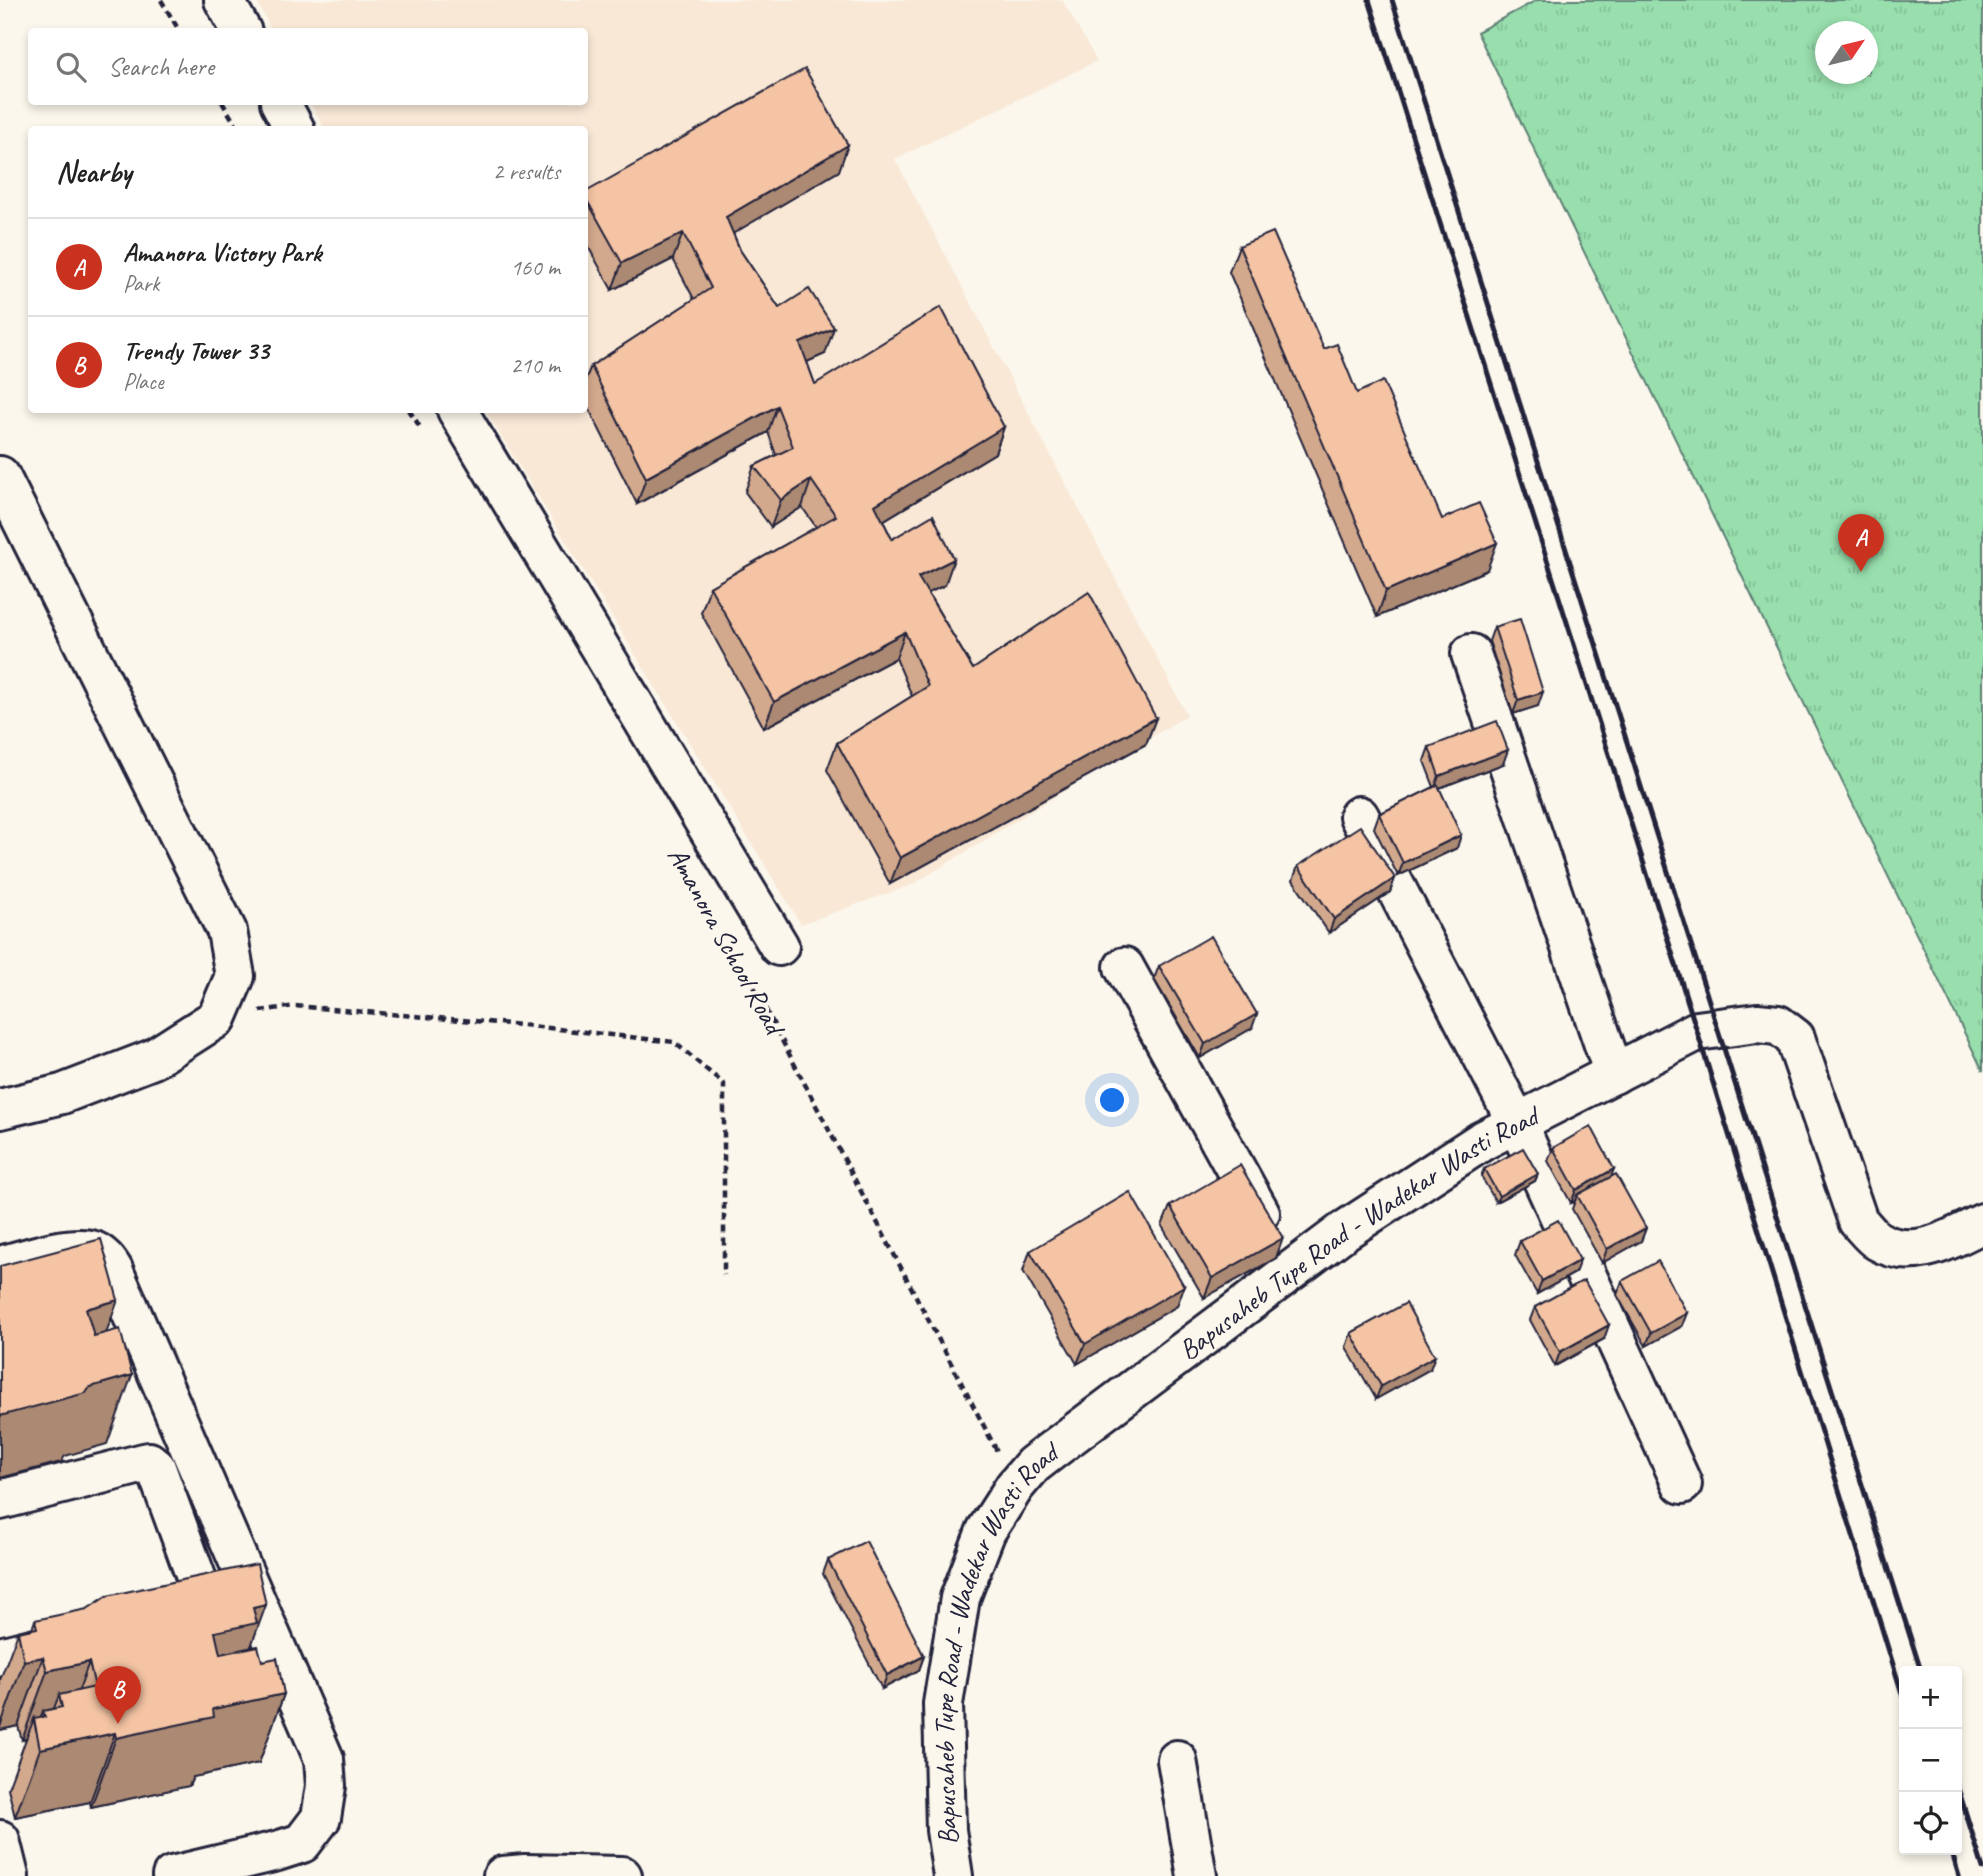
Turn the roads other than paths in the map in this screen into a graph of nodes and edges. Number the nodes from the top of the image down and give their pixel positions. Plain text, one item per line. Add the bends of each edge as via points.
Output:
1 (225, 0) edge
2 (240, 28) edge
3 (282, 105) edge
4 (293, 126) edge
5 (459, 413) edge
6 (0, 476) edge
7 (1471, 654) dead end
8 (1359, 816) dead end
9 (779, 946) dead end
10 (1124, 967) dead end
11 (1614, 1073) junction
12 (0, 1108) edge
13 (1517, 1123) junction
14 (1983, 1223) edge
15 (0, 1266) edge
16 (1292, 1270) junction
17 (1682, 1484) dead end
18 (0, 1500) edge
19 (135, 1622) edge
20 (94, 1632) edge
21 (0, 1657) edge
22 (1177, 1760) dead end
23 (0, 1840) edge
24 (9, 1876) edge
25 (172, 1876) edge
26 (503, 1876) edge
27 (622, 1876) edge
28 (953, 1876) edge
29 (1197, 1876) edge

1 - 2 street
3 - 4 street
5 - 9 street, Amanora School Road
6 - 12 street via 227,931 234,976 217,1018 153,1059 62,1094
7 - 11 street
8 - 13 street
10 - 16 street
11 - 13 street, Bapusaheb Tupe Road - Wadekar Wasti Road
11 - 14 street, Bapusaheb Tupe Road - Wadekar Wasti Road via 1697,1031 1757,1023 1778,1025 1795,1038 1858,1221 1877,1241 1902,1251 1935,1246
13 - 16 street, Bapusaheb Tupe Road - Wadekar Wasti Road via 1344,1231
13 - 17 street
15 - 25 street via 74,1248 93,1250 113,1270 324,1759 321,1818 302,1843
16 - 28 street, Bapusaheb Tupe Road - Wadekar Wasti Road via 1033,1465 986,1531 960,1598 943,1704 946,1830
18 - 19 street via 144,1463 156,1468 200,1595 189,1607
20 - 21 street
22 - 29 street
23 - 24 street
26 - 27 street

